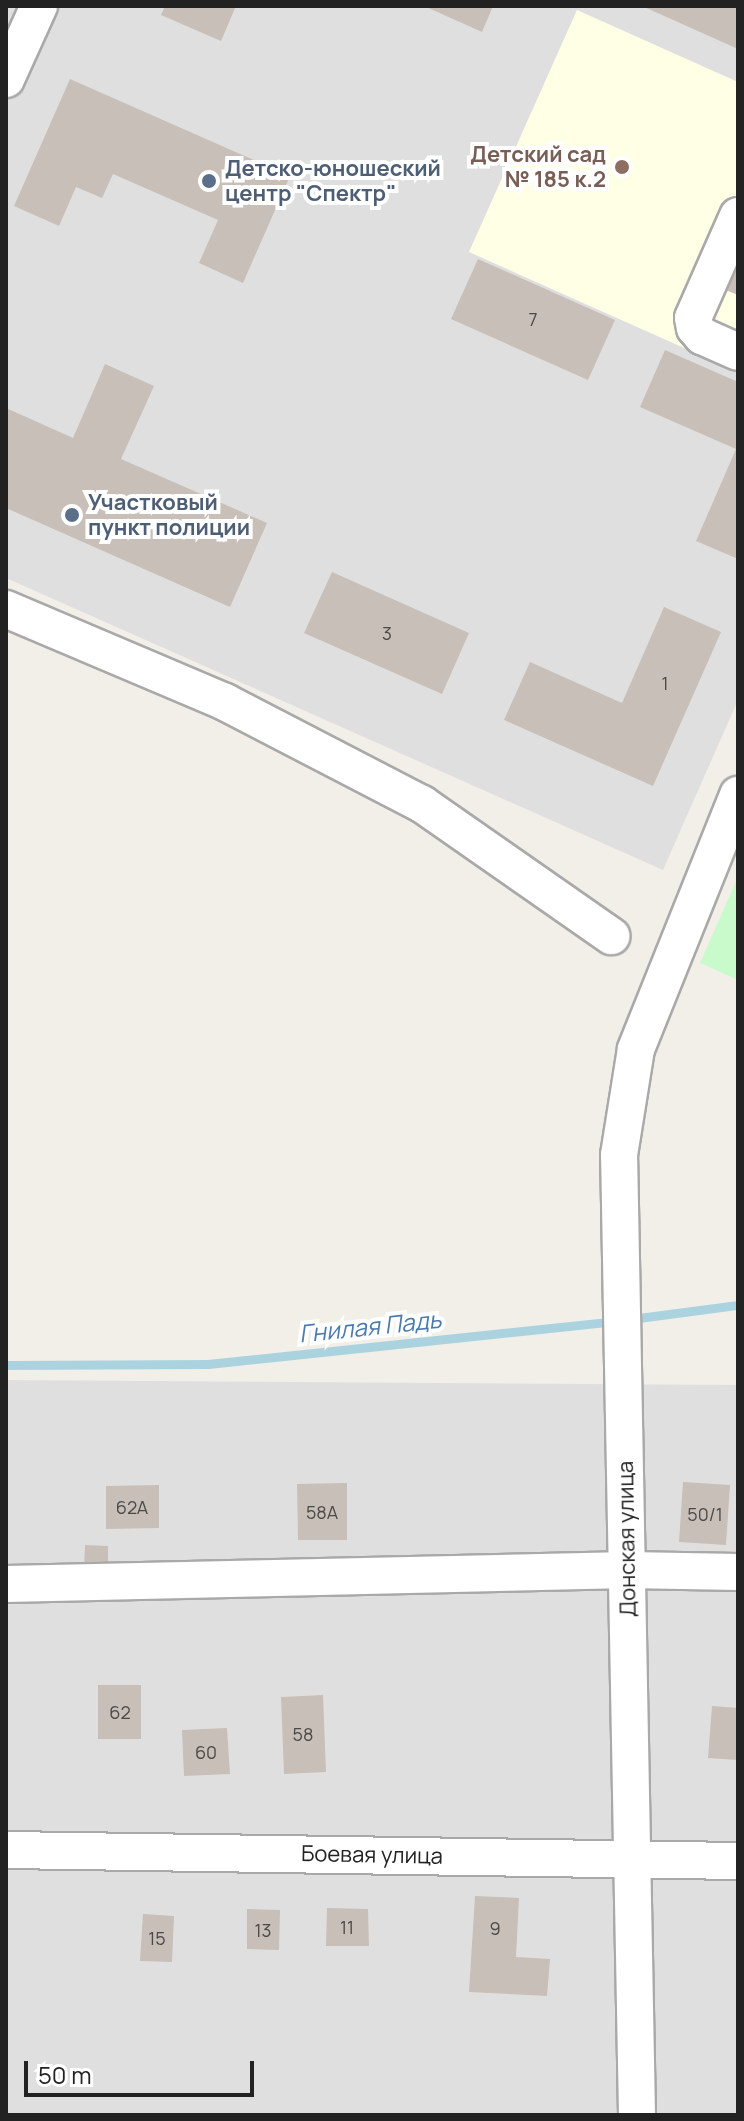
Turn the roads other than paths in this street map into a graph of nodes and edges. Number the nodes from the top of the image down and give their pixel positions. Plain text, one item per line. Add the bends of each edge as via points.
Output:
1 (39, 6) edge
2 (6, 79) edge
3 (738, 216) edge
4 (738, 352) edge
5 (6, 609) edge
6 (738, 795) edge
7 (611, 936) dead end
8 (628, 1570) junction
9 (738, 1572) edge
10 (6, 1584) edge
11 (6, 1850) edge
12 (632, 1858) junction
13 (738, 1861) edge
14 (637, 2115) edge

1 - 2 street
3 - 4 street via 693,318 702,336
5 - 7 street via 225,702 422,804
6 - 8 street, Донская улица via 636,1049 619,1155
8 - 9 street
8 - 10 street
8 - 12 street, Донская улица
11 - 12 street, Боевая улица
12 - 13 street, Боевая улица
12 - 14 street, Донская улица

